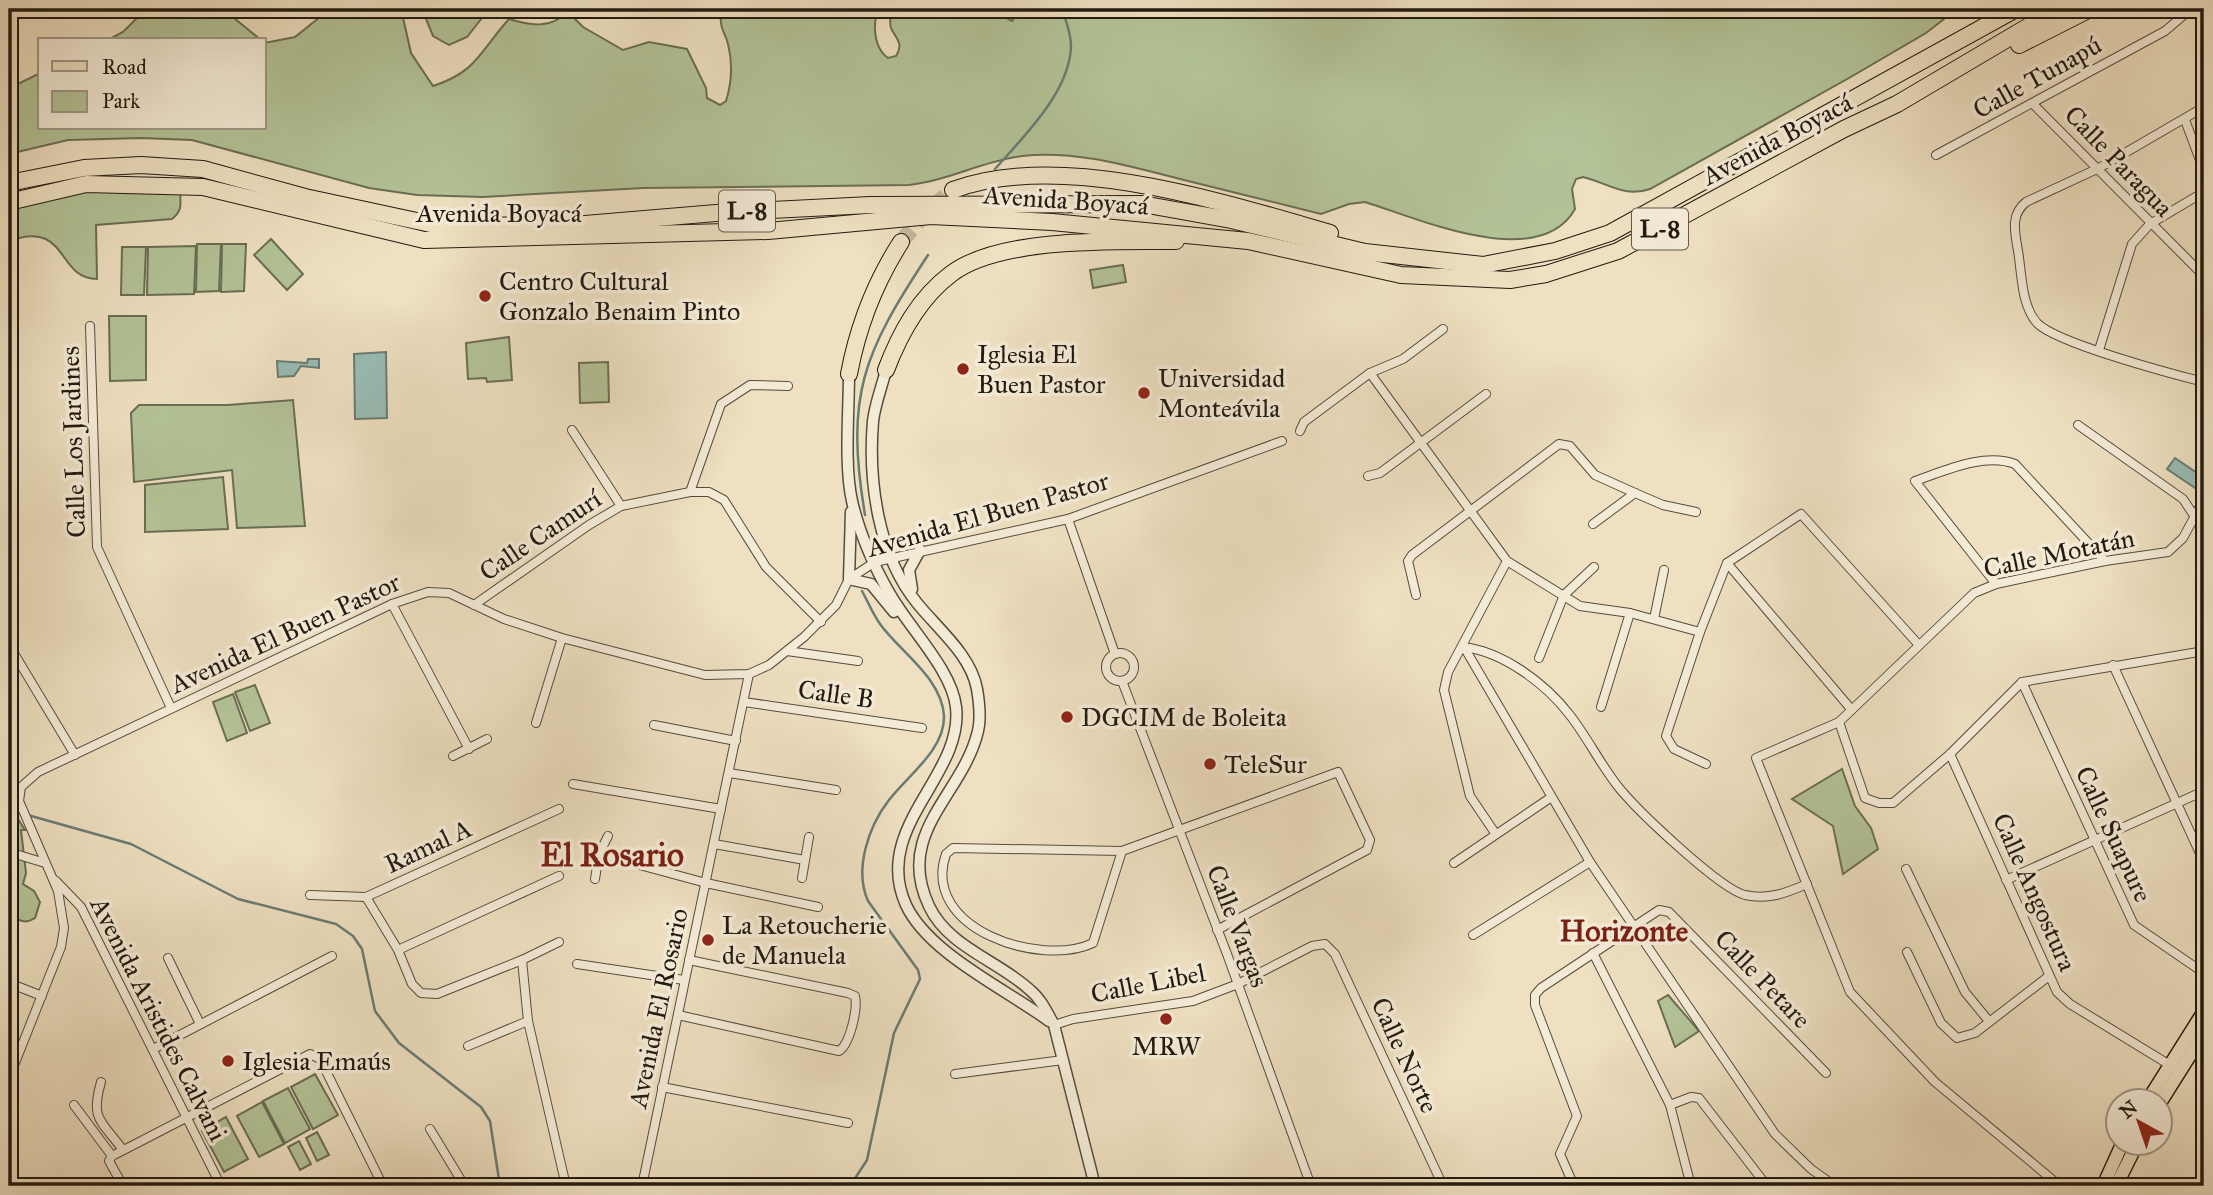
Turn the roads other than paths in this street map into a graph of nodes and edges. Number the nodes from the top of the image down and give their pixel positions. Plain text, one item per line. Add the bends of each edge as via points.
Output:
1 (1997, 9) edge
2 (2016, 9) edge
3 (2058, 9) edge
4 (2091, 9) edge
5 (2190, 9) edge
6 (1864, 93) junction
7 (1897, 104) junction
8 (2034, 105) junction
9 (2204, 107) edge
10 (2185, 120) junction
11 (1936, 155) dead end
12 (2099, 168) junction
13 (2204, 171) edge
14 (9, 183) edge
15 (953, 190) tunnel mouth
16 (2204, 192) edge
17 (9, 202) edge
18 (2150, 224) junction
19 (1248, 241) junction
20 (901, 242) tunnel mouth
21 (1413, 259) junction
22 (2203, 272) edge
23 (89, 326) dead end
24 (1443, 329) dead end
25 (2099, 350) junction
26 (886, 370) joint
27 (1370, 373) junction
28 (849, 374) joint
29 (2204, 382) edge
30 (788, 386) dead end
31 (1486, 394) dead end
32 (2078, 425) dead end
33 (572, 430) dead end
34 (1300, 431) dead end
35 (1282, 441) dead end
36 (1421, 443) junction
37 (1368, 476) dead end
38 (690, 492) junction
39 (1635, 493) junction
40 (851, 499) junction
41 (2204, 499) edge
42 (621, 506) junction
43 (1472, 511) junction
44 (1696, 512) dead end
45 (1068, 519) junction
46 (2200, 519) edge
47 (1593, 524) dead end
48 (920, 550) junction
49 (891, 559) junction
50 (1507, 561) junction
51 (2105, 561) junction
52 (875, 562) junction
53 (1727, 563) junction
54 (1594, 567) dead end
55 (1664, 570) dead end
56 (849, 579) junction
57 (1996, 584) junction
58 (1416, 595) dead end
59 (1564, 595) junction
60 (916, 602) junction
61 (391, 604) junction
62 (474, 605) junction
63 (1630, 613) junction
64 (1654, 619) junction
65 (821, 622) junction
66 (909, 627) junction
67 (1700, 632) junction
68 (562, 638) junction
69 (1918, 644) junction
70 (9, 645) edge
71 (1464, 647) junction
72 (787, 650) junction
73 (2204, 651) edge
74 (1115, 654) junction
75 (1539, 658) dead end
76 (858, 662) dead end
77 (2113, 665) junction
78 (749, 674) junction
79 (1122, 681) junction
80 (2022, 682) junction
81 (744, 702) junction
82 (1601, 707) dead end
83 (171, 708) junction
84 (1851, 709) junction
85 (1839, 722) junction
86 (536, 723) dead end
87 (654, 725) dead end
88 (922, 728) dead end
89 (487, 739) dead end
90 (736, 741) junction
91 (468, 749) junction
92 (1950, 754) junction
93 (75, 755) junction
94 (453, 756) dead end
95 (1706, 764) dead end
96 (729, 773) junction
97 (573, 784) dead end
98 (836, 790) dead end
99 (2204, 791) edge
100 (1550, 798) junction
101 (2176, 804) junction
102 (721, 808) junction
103 (559, 809) dead end
104 (1180, 831) junction
105 (1494, 833) junction
106 (608, 836) dead end
107 (809, 837) dead end
108 (2093, 840) junction
109 (714, 844) junction
110 (1122, 851) junction
111 (9, 852) edge
112 (599, 854) junction
113 (805, 860) junction
114 (1590, 862) junction
115 (2204, 862) edge
116 (45, 863) junction
117 (1454, 863) dead end
118 (1906, 869) dead end
119 (51, 876) junction
120 (559, 876) dead end
121 (802, 878) dead end
122 (595, 879) dead end
123 (2006, 880) junction
124 (706, 883) junction
125 (1807, 884) junction
126 (310, 895) dead end
127 (366, 897) junction
128 (817, 907) dead end
129 (1634, 926) junction
130 (1217, 930) junction
131 (1473, 935) dead end
132 (559, 942) dead end
133 (1325, 944) joint
134 (398, 950) junction
135 (1907, 952) dead end
136 (1593, 953) junction
137 (332, 956) dead end
138 (168, 958) dead end
139 (522, 960) junction
140 (689, 960) junction
141 (577, 964) dead end
142 (2204, 974) edge
143 (2049, 976) junction
144 (684, 980) junction
145 (9, 983) edge
146 (1238, 984) junction
147 (42, 996) junction
148 (2204, 1011) edge
149 (678, 1015) junction
150 (1988, 1020) junction
151 (528, 1021) junction
152 (200, 1024) junction
153 (1054, 1024) junction
154 (2204, 1033) edge
155 (468, 1046) dead end
156 (153, 1049) junction
157 (1063, 1060) junction
158 (2174, 1067) junction
159 (1826, 1073) dead end
160 (955, 1074) dead end
161 (9, 1079) edge
162 (101, 1082) dead end
163 (2159, 1086) edge
164 (2167, 1086) edge
165 (662, 1087) junction
166 (74, 1105) dead end
167 (1670, 1105) junction
168 (187, 1117) junction
169 (848, 1123) dead end
170 (430, 1129) dead end
171 (123, 1150) junction
172 (2117, 1156) edge
173 (2131, 1156) edge
174 (110, 1158) junction
175 (1761, 1185) edge
176 (122, 1186) edge
177 (221, 1186) edge
178 (383, 1186) edge
179 (459, 1186) edge
180 (566, 1186) edge
181 (642, 1186) edge
182 (1095, 1186) edge
183 (1311, 1186) edge
184 (1443, 1186) edge
185 (1574, 1186) edge
186 (1691, 1186) edge
187 (1835, 1186) edge
188 (2060, 1186) edge
189 (2103, 1186) edge
190 (2116, 1186) edge

1 - 6 highway
2 - 6 highway, Avenida Boyacá / L-8
3 - 7 highway, Avenida Boyacá / L-8
4 - 7 highway
5 - 8 street, Calle Tunapú via 2165,31
6 - 21 highway, Avenida Boyacá / L-8 via 1609,233 1555,251 1483,265
7 - 19 highway, Avenida Boyacá / L-8 via 1618,251 1546,274 1475,281 1401,275
8 - 11 street, Calle Tunapú
8 - 12 street, Calle Paragua
9 - 10 street
10 - 12 street
10 - 13 street
12 - 18 street, Calle Paragua
12 - 25 street via 2026,202 2017,209 2014,223 2027,307 2038,324 2059,338
14 - 21 highway, Avenida Boyacá / L-8 via 84,168 203,169 440,226 573,225 870,205 1142,204
15 - 21 highway via 995,178 1061,173 1102,179 1240,207
16 - 18 street
17 - 19 highway, Avenida Boyacá / L-8 via 86,184 203,187 424,240 768,231 931,216 1114,226
18 - 22 street, Calle Paragua
18 - 25 street via 2132,244
19 - 26 highway via 1068,244 972,261 951,273 908,321
20 - 28 highway via 869,301 855,338
23 - 83 street, Calle Los Jardines via 97,547
24 - 27 street via 1403,359
25 - 29 street
26 - 49 street via 873,420 873,467 877,508
27 - 34 street via 1304,422
27 - 36 street
28 - 40 street
30 - 38 street via 750,385 721,404
31 - 36 street
32 - 46 street via 2183,499
33 - 42 street
35 - 45 street, Avenida El Buen Pastor
36 - 37 street via 1380,473
36 - 43 street
38 - 42 street, Calle Camurí
38 - 65 street, Calle Camurí via 709,492 724,500 766,567
39 - 43 street via 1595,475 1563,443
39 - 44 street
39 - 47 street
40 - 52 street
40 - 56 street
41 - 46 street, Calle Motatán
42 - 62 street, Calle Camurí
43 - 50 street
43 - 58 street via 1409,558
45 - 48 street, Avenida El Buen Pastor
45 - 74 street, Calle Vargas
46 - 51 street, Calle Motatán via 2168,552
48 - 49 street, Avenida El Buen Pastor
48 - 60 street via 909,570
49 - 52 street, Avenida El Buen Pastor
49 - 60 street
50 - 59 street
50 - 71 street
51 - 57 street, Calle Motatán
51 - 57 street via 2015,464 1999,458 1915,481
52 - 56 street, Avenida El Buen Pastor
52 - 66 street
53 - 67 street
53 - 69 street via 1801,514
53 - 84 street
54 - 59 street
55 - 64 street
56 - 65 street, Avenida El Buen Pastor
56 - 66 street via 871,584
57 - 69 street, Calle Motatán via 1974,593
59 - 63 street via 1580,606
59 - 75 street
60 - 153 street via 952,640 976,685 978,719 969,754 929,822 920,851 920,879 942,925 1029,989
61 - 62 street, Avenida El Buen Pastor via 435,591
61 - 83 street, Avenida El Buen Pastor
61 - 91 street
62 - 68 street, Avenida El Buen Pastor
63 - 64 street
63 - 82 street
64 - 67 street
65 - 72 street, Avenida El Buen Pastor
66 - 153 street via 943,671 956,704 957,726 953,745 901,844 900,887 907,907 920,927 956,959
67 - 95 street via 1666,736 1674,749
68 - 78 street, Avenida El Buen Pastor via 705,675
68 - 86 street
69 - 84 street, Calle Motatán
70 - 93 street
71 - 100 street
71 - 105 street via 1448,672 1444,690 1470,796
71 - 125 street via 1493,653 1553,698 1625,796 1724,885 1745,895 1770,897
72 - 76 street
72 - 78 street, Avenida El Buen Pastor
73 - 77 street
74 - 79 street, Calle Vargas via 1106,669 1113,680
74 - 79 street, Calle Vargas via 1128,655 1135,665 1130,678
77 - 80 street
77 - 101 street
78 - 81 street, Avenida El Rosario
79 - 104 street, Calle Vargas
80 - 92 street
80 - 108 street, Calle Suapure
81 - 88 street, Calle B
81 - 90 street, Avenida El Rosario
83 - 93 street, Avenida El Buen Pastor
84 - 85 street, Calle Motatán
85 - 92 street via 1865,798 1879,803 1893,803
85 - 125 street via 1756,758
87 - 90 street
89 - 91 street
90 - 96 street, Avenida El Rosario
91 - 94 street
92 - 123 street, Calle Angostura
93 - 116 street, Avenida El Buen Pastor via 38,772 21,787 19,801
96 - 98 street
96 - 102 street, Avenida El Rosario
97 - 102 street
99 - 101 street
100 - 105 street
100 - 114 street
101 - 108 street
101 - 115 street
102 - 109 street, Avenida El Rosario
103 - 127 street, Ramal A
104 - 110 street
104 - 130 street, Calle Vargas
104 - 130 street via 1335,771 1370,840 1367,850
105 - 117 street
106 - 112 street
107 - 113 street
108 - 123 street
108 - 142 street, Calle Suapure via 2134,925
109 - 113 street
109 - 124 street, Avenida El Rosario
110 - 110 street via 953,848 946,853 943,876 950,904 979,931 1013,946 1087,946 1098,930
111 - 116 street
112 - 122 street
112 - 124 street
113 - 121 street
114 - 129 street
114 - 131 street
116 - 119 street
118 - 150 street via 1965,992
119 - 147 street via 62,907 63,937
119 - 156 street, Avenida Aristides Calvani via 81,907
120 - 134 street
123 - 143 street, Calle Angostura
124 - 128 street
124 - 140 street, Avenida El Rosario
125 - 188 street via 1850,992 1935,1082
126 - 127 street, Ramal A
127 - 134 street
129 - 136 street, Calle Petare
129 - 159 street, Calle Petare via 1659,910 1669,912
129 - 187 street via 1775,1134
130 - 146 street, Calle Vargas
132 - 139 street
133 - 146 street, Calle Libel via 1312,946
133 - 184 street, Calle Norte via 1335,954
134 - 139 street via 412,984 429,995
135 - 150 street via 1949,1032 1967,1038
136 - 167 street
136 - 185 street, Calle Petare via 1541,988 1534,1000 1577,1116 1560,1154
137 - 152 street
138 - 152 street
139 - 151 street
140 - 144 street, Avenida El Rosario
140 - 149 street via 855,996 856,1003 846,1044 839,1051
141 - 144 street
143 - 150 street
143 - 158 street, Calle Angostura via 2070,1004
144 - 149 street, Avenida El Rosario
145 - 147 street
146 - 153 street, Calle Libel via 1194,1001
146 - 183 street, Calle Vargas
147 - 161 street
148 - 158 main road
149 - 165 street, Avenida El Rosario
151 - 155 street
151 - 180 street
152 - 156 street
153 - 157 street
154 - 158 main road
156 - 168 street, Avenida Aristides Calvani
157 - 160 street
157 - 182 street
158 - 163 main road
158 - 164 main road
162 - 171 street via 96,1114
165 - 169 street
165 - 181 street, Avenida El Rosario
166 - 174 street
167 - 175 street via 1699,1098
167 - 186 street
168 - 171 street
168 - 177 street, Avenida Aristides Calvani
168 - 178 street via 310,1054 320,1059
170 - 179 street via 461,1180
171 - 174 street
172 - 189 main road
173 - 190 main road
174 - 176 street

